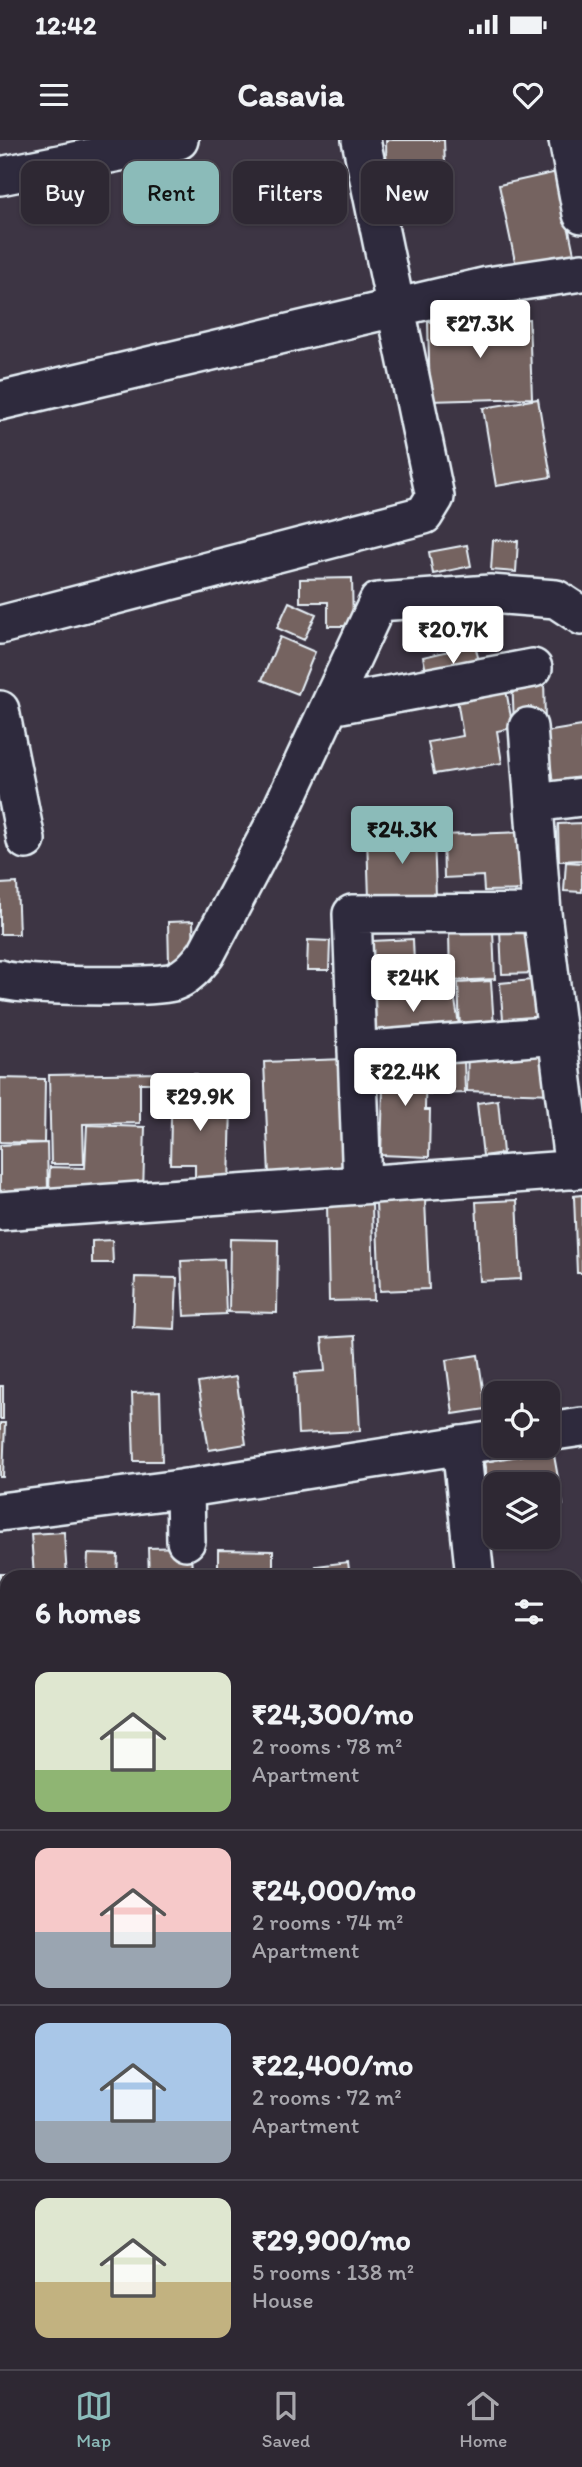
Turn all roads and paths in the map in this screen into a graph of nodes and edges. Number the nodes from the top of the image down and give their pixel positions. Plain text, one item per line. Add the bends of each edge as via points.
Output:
1 (179, 140) edge
2 (361, 140) edge
3 (568, 140) edge
4 (0, 176) edge
5 (582, 214) edge
6 (582, 272) edge
7 (396, 307) junction
8 (0, 401) edge
9 (582, 616) edge
10 (0, 625) edge
11 (533, 668) dead end
12 (330, 706) junction
13 (0, 710) edge
14 (528, 727) dead end
15 (582, 797) edge
16 (534, 803) junction
17 (26, 840) dead end
18 (542, 913) junction
19 (0, 979) edge
20 (567, 993) edge
21 (558, 1035) junction
22 (357, 1051) junction
23 (578, 1169) edge
24 (362, 1185) junction
25 (0, 1211) edge
26 (582, 1427) edge
27 (560, 1430) edge
28 (478, 1442) edge
29 (185, 1488) junction
30 (0, 1512) edge
31 (186, 1541) dead end
32 (475, 1570) edge

1 - 4 street
2 - 7 street
3 - 5 street
6 - 7 street via 488,286
7 - 8 street
7 - 10 street via 435,497 424,515
9 - 12 street via 556,599 503,595 378,602
11 - 12 street
12 - 19 street via 277,819 206,954 192,971 174,981 141,986
13 - 17 street
14 - 16 street
15 - 16 street
16 - 18 street
18 - 20 street
18 - 22 street via 352,914
20 - 21 street
21 - 22 street
21 - 23 street
22 - 24 street
23 - 24 street
24 - 25 street
26 - 27 street
28 - 29 street
28 - 32 street
29 - 30 street
29 - 31 street

